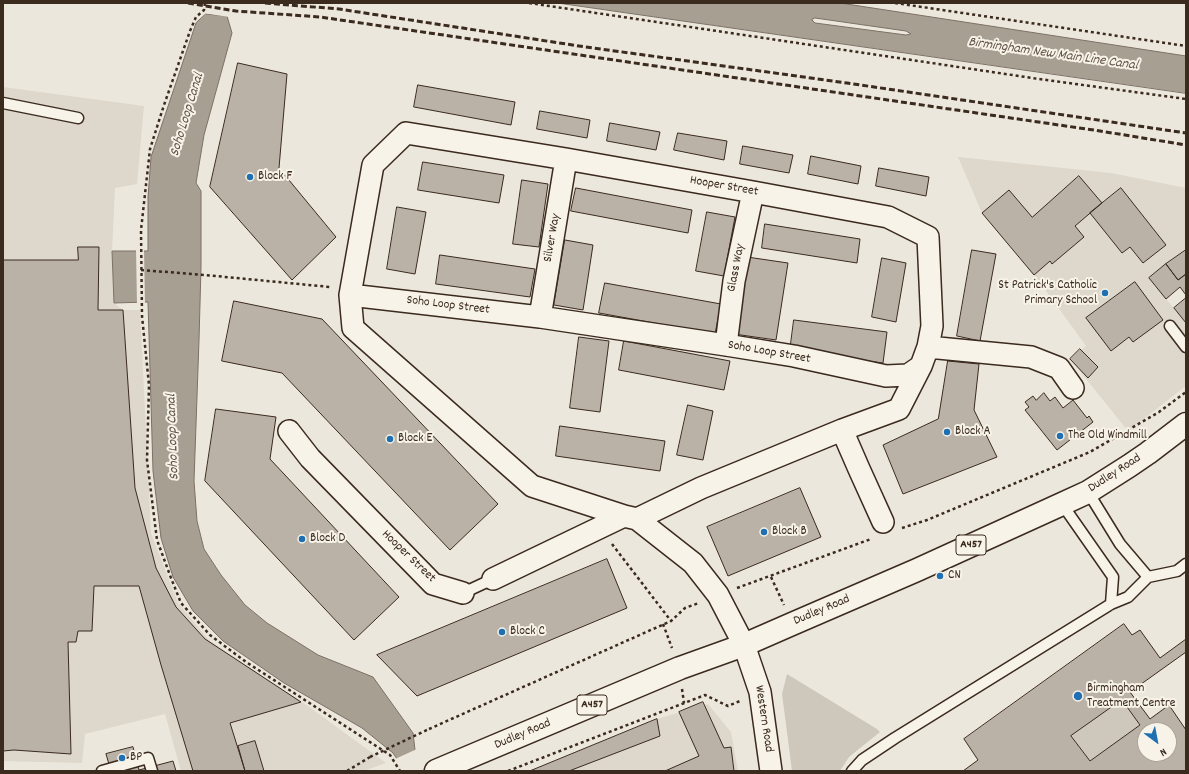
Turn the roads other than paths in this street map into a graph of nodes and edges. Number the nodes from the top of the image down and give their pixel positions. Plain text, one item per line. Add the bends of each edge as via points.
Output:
1 (3, 103) edge
2 (78, 118) dead end
3 (566, 159) junction
4 (753, 192) junction
5 (350, 292) junction
6 (540, 317) junction
7 (1170, 326) dead end
8 (726, 345) junction
9 (1186, 347) edge
10 (924, 357) junction
11 (1074, 388) dead end
12 (1186, 424) edge
13 (842, 430) junction
14 (289, 431) dead end
15 (1088, 492) junction
16 (1062, 504) junction
17 (630, 517) junction
18 (885, 530) road end
19 (1186, 564) edge
20 (1148, 577) junction
21 (493, 579) joint
22 (463, 593) joint
23 (1111, 604) junction
24 (744, 645) junction
25 (439, 770) edge
26 (102, 771) edge
27 (152, 771) edge
28 (771, 771) edge
29 (852, 771) edge

1 - 2 lane
3 - 4 street, Hooper Street
3 - 5 street, Hooper Street via 406,133 373,166
3 - 6 street, Silver Way
4 - 8 street, Glass Way via 734,282
4 - 10 street, Hooper Street via 888,218 928,237 932,326
5 - 6 street, Soho Loop Street
5 - 17 street via 353,328 532,486
6 - 8 street, Soho Loop Street
7 - 9 lane
8 - 10 street, Soho Loop Street via 794,356 886,376 908,375
10 - 11 street via 1030,357 1059,368
10 - 13 street, Hooper Street via 899,409
12 - 15 main road, Dudley Road / A457 via 1148,453
13 - 17 street, Hooper Street
13 - 18 street
14 - 22 street, Hooper Street via 310,458 433,584
15 - 16 main road, Dudley Road / A457
15 - 20 lane via 1120,544
16 - 23 lane via 1113,576
16 - 24 main road, Dudley Road / A457
17 - 21 street, Hooper Street via 599,528
17 - 24 street, Western Road via 693,563 718,595
19 - 20 lane via 1177,571
20 - 23 lane via 1128,597
21 - 22 lane, Hooper Street
23 - 29 lane via 895,738 862,760
24 - 25 main road, Dudley Road / A457 via 680,668
24 - 28 street, Western Road via 760,692
26 - 27 lane via 148,758

